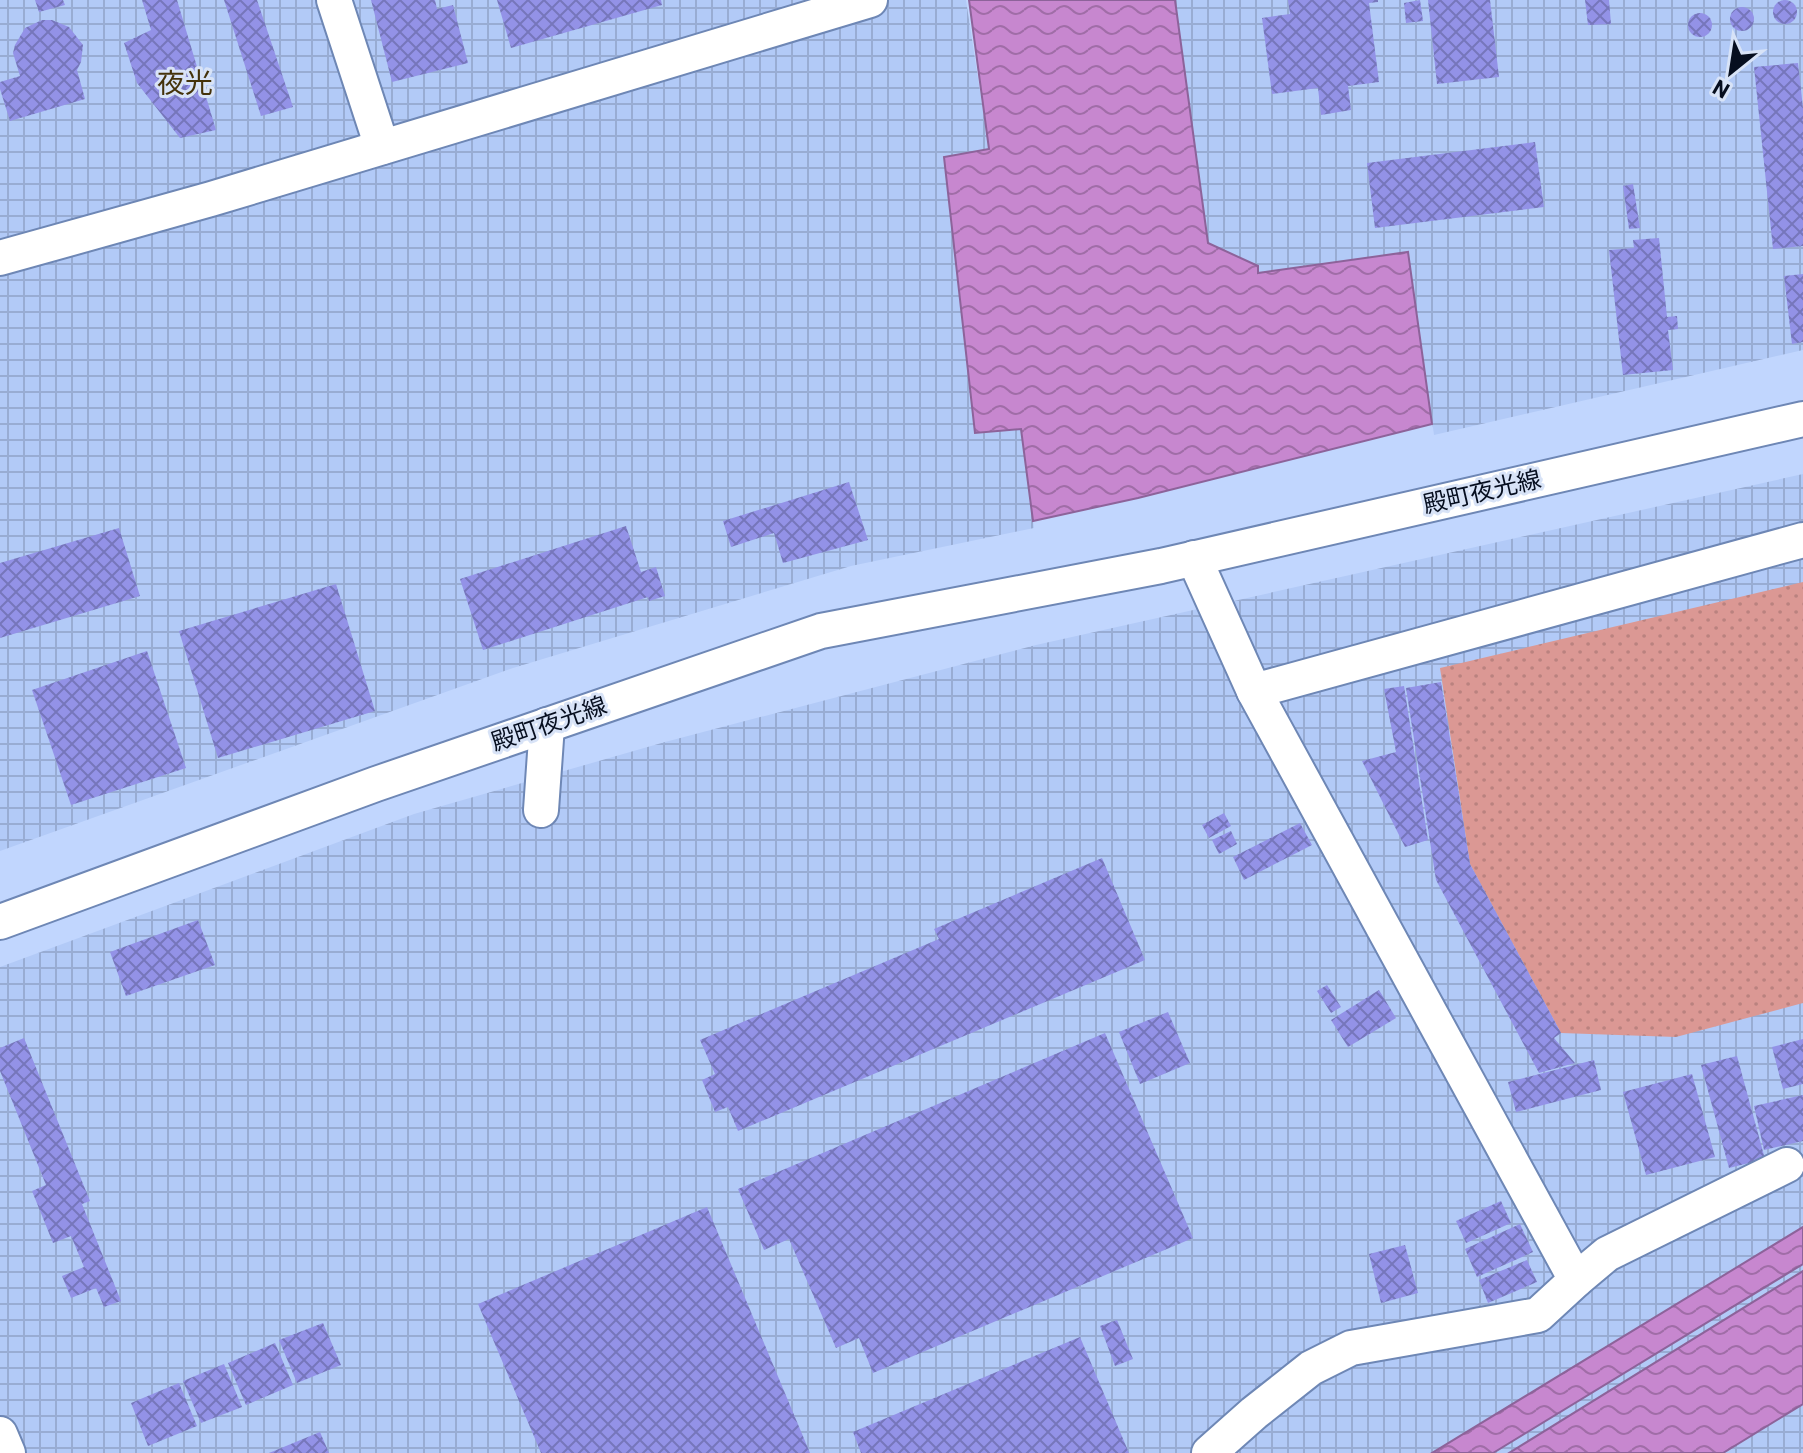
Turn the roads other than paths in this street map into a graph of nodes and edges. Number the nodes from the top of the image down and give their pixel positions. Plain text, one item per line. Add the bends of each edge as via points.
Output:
1 (334, 0) edge
2 (870, 0) edge
3 (382, 147) junction
4 (0, 258) edge
5 (1803, 419) edge
6 (1803, 540) edge
7 (1178, 562) junction
8 (1254, 691) junction
9 (547, 725) junction
10 (541, 810) dead end
11 (0, 922) edge
12 (1787, 1165) dead end
13 (1576, 1280) junction
14 (0, 1434) edge
15 (8, 1453) edge
16 (1209, 1453) edge

1 - 3 street
2 - 3 street
3 - 4 street
5 - 7 street, 殿町夜光線
6 - 8 street
7 - 8 street
7 - 9 street, 殿町夜光線 via 821,631
8 - 13 street
9 - 10 street
9 - 11 street, 殿町夜光線
12 - 13 street via 1607,1254
13 - 16 street via 1538,1315 1351,1348 1311,1368
14 - 15 street

